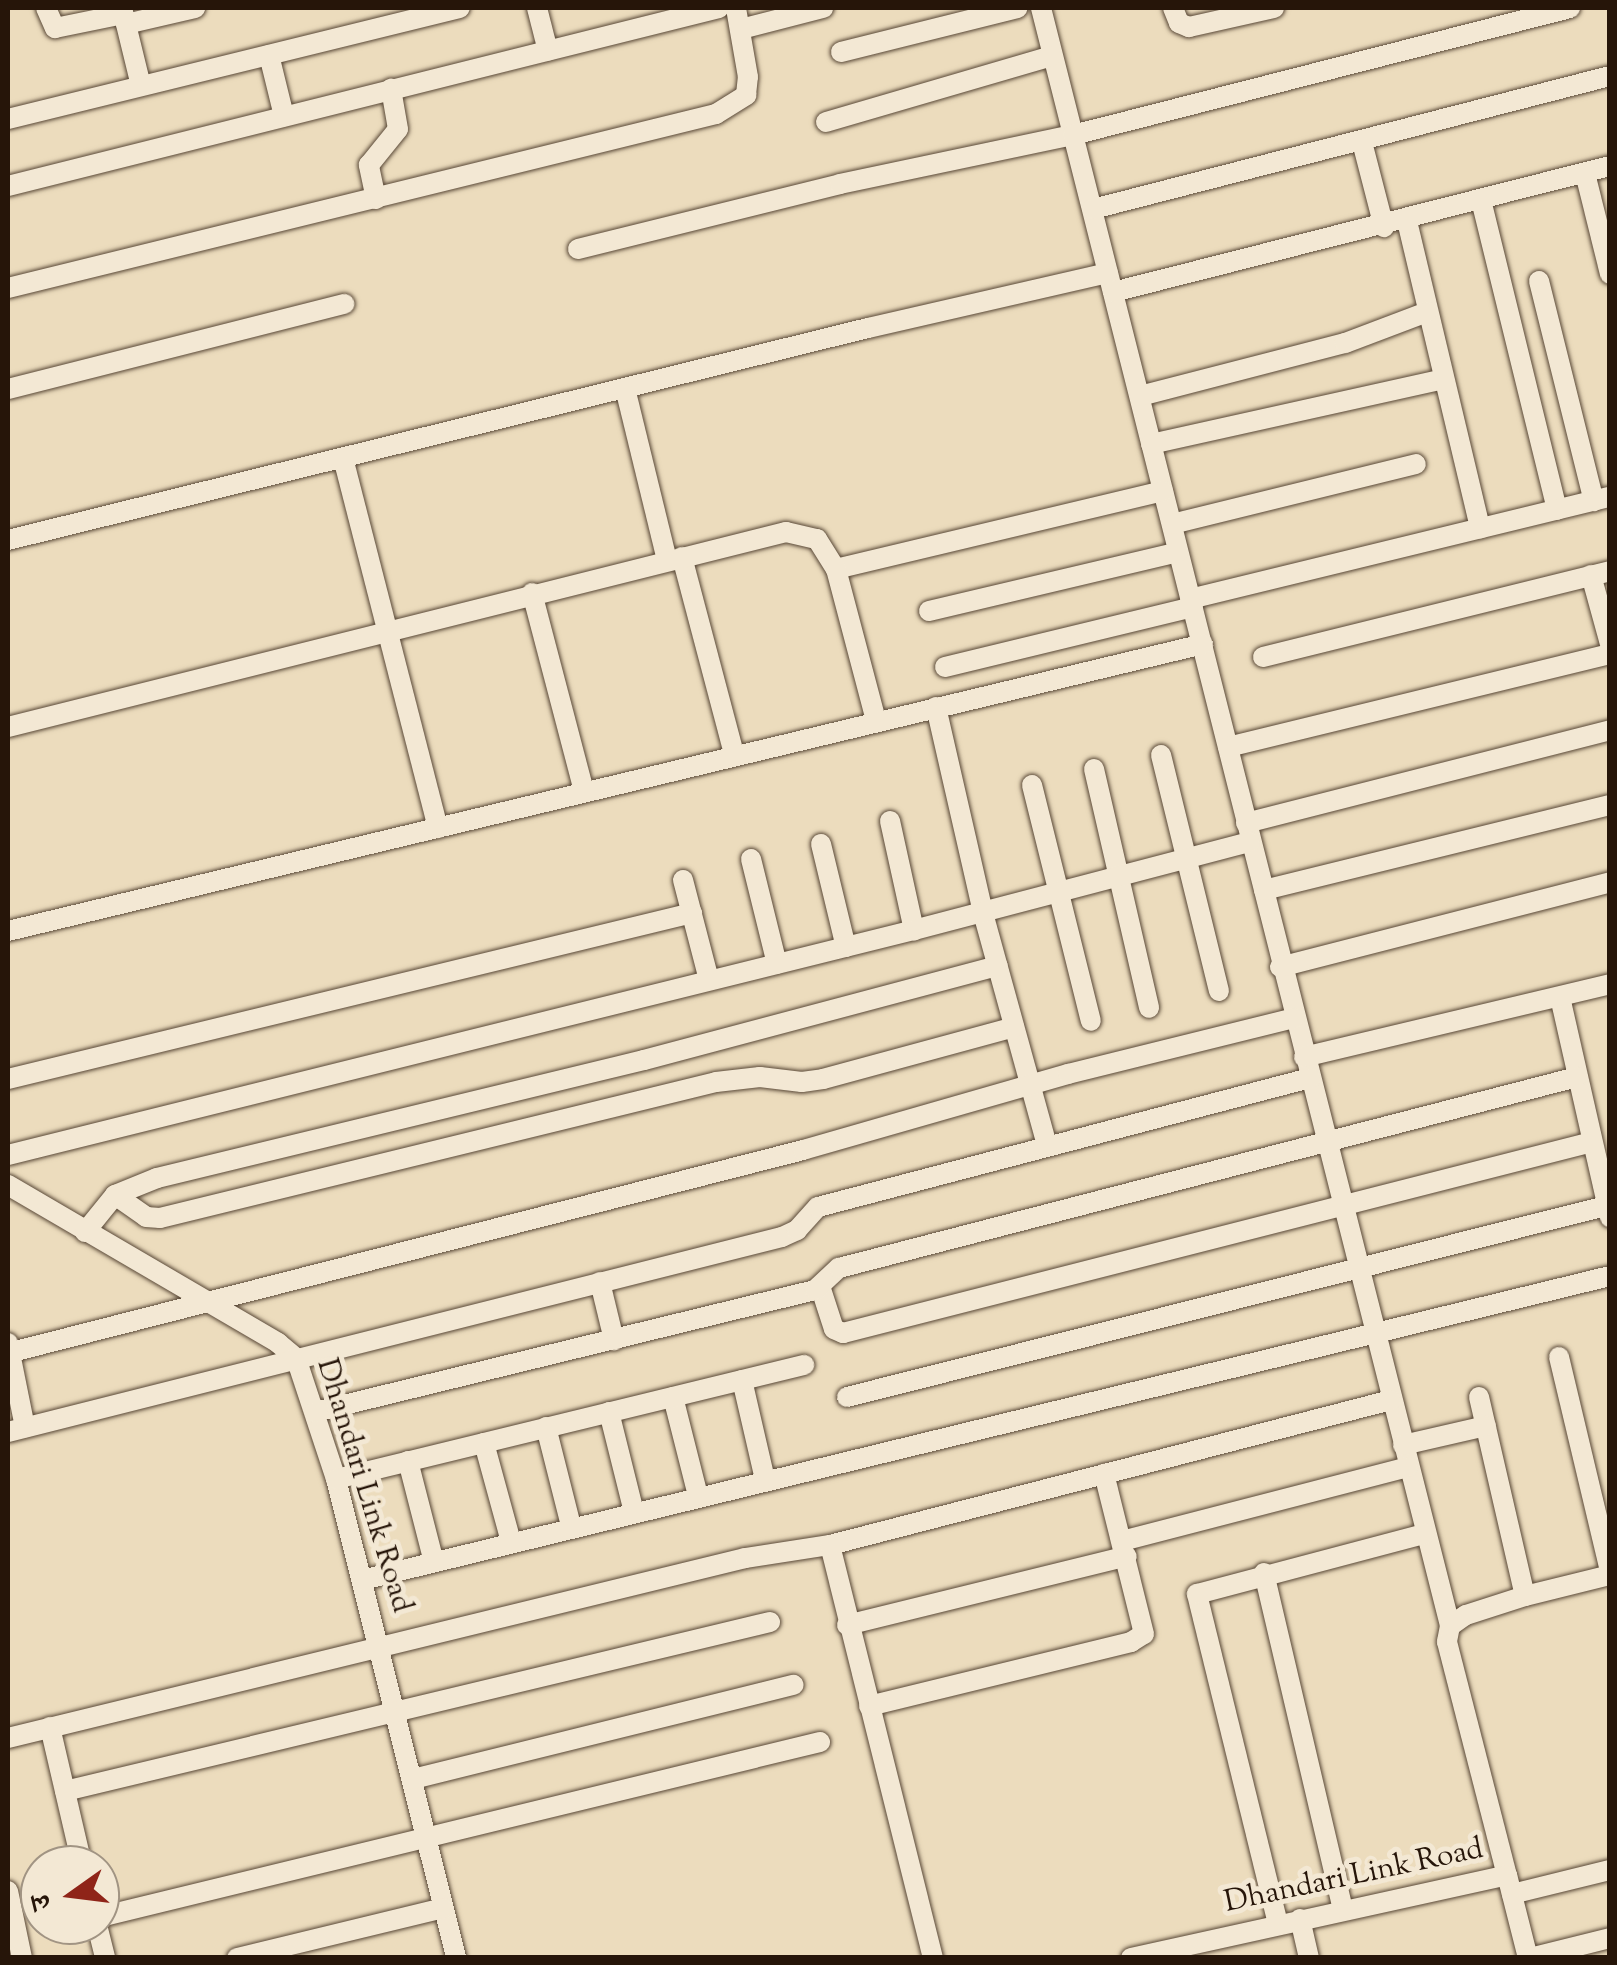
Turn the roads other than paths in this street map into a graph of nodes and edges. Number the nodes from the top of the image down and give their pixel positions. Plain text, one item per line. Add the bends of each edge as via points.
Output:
1 (46, 8) edge
2 (195, 8) edge
3 (460, 8) edge
4 (538, 8) edge
5 (719, 8) edge
6 (736, 8) edge
7 (823, 8) edge
8 (1018, 8) edge
9 (1041, 8) edge
10 (1173, 8) edge
11 (1274, 8) edge
12 (1570, 8) edge
13 (124, 15) edge
14 (741, 29) junction
15 (548, 51) junction
16 (841, 52) dead end
17 (269, 55) junction
18 (1052, 56) junction
19 (1610, 76) edge
20 (141, 86) junction
21 (391, 90) junction
22 (284, 116) junction
23 (8, 120) edge
24 (826, 122) dead end
25 (1073, 135) junction
26 (1362, 142) junction
27 (1610, 166) edge
28 (1585, 173) junction
29 (8, 186) edge
30 (376, 199) junction
31 (1481, 200) junction
32 (1093, 209) junction
33 (1407, 220) junction
34 (1384, 226) junction
35 (578, 248) dead end
36 (1610, 274) edge
37 (1539, 281) dead end
38 (1111, 283) junction
39 (8, 288) edge
40 (344, 304) dead end
41 (1427, 312) junction
42 (1443, 379) junction
43 (626, 388) junction
44 (8, 389) edge
45 (1140, 396) junction
46 (1151, 444) junction
47 (343, 458) junction
48 (1416, 464) dead end
49 (1163, 491) junction
50 (1602, 499) edge
51 (1557, 510) junction
52 (1172, 524) junction
53 (1480, 528) junction
54 (8, 540) edge
55 (1178, 552) junction
56 (675, 559) junction
57 (836, 570) junction
58 (1600, 573) edge
59 (532, 593) junction
60 (1191, 603) junction
61 (929, 612) dead end
62 (1606, 620) edge
63 (388, 630) junction
64 (1203, 644) junction
65 (1610, 644) edge
66 (1610, 654) edge
67 (1263, 658) dead end
68 (945, 667) dead end
69 (936, 707) junction
70 (876, 720) junction
71 (8, 727) edge
72 (1610, 730) edge
73 (1228, 746) junction
74 (734, 754) junction
75 (1160, 755) dead end
76 (1094, 769) dead end
77 (1032, 786) dead end
78 (584, 791) junction
79 (1610, 805) edge
80 (890, 820) dead end
81 (438, 828) junction
82 (1248, 832) junction
83 (821, 844) dead end
84 (1186, 859) junction
85 (751, 860) dead end
86 (1119, 876) junction
87 (683, 880) dead end
88 (1610, 882) edge
89 (1264, 890) junction
90 (1060, 892) junction
91 (692, 913) junction
92 (983, 913) junction
93 (914, 930) junction
94 (8, 931) edge
95 (846, 947) junction
96 (777, 964) junction
97 (998, 966) junction
98 (1280, 967) junction
99 (709, 980) junction
100 (1610, 984) edge
101 (1219, 991) dead end
102 (1560, 997) junction
103 (1149, 1008) dead end
104 (1294, 1018) junction
105 (1091, 1021) dead end
106 (1014, 1027) junction
107 (1304, 1056) junction
108 (1310, 1078) junction
109 (1577, 1078) junction
110 (8, 1080) edge
111 (1032, 1084) junction
112 (1326, 1140) junction
113 (1592, 1142) junction
114 (1046, 1146) junction
115 (8, 1155) edge
116 (8, 1184) edge
117 (115, 1195) junction
118 (18, 1200) edge
119 (1344, 1207) junction
120 (1608, 1211) edge
121 (86, 1232) junction
122 (1357, 1270) junction
123 (1610, 1276) edge
124 (600, 1282) junction
125 (820, 1286) junction
126 (206, 1300) junction
127 (1374, 1334) junction
128 (614, 1340) junction
129 (8, 1349) edge
130 (296, 1358) junction
131 (1559, 1358) dead end
132 (804, 1365) dead end
133 (742, 1380) junction
134 (673, 1396) junction
135 (847, 1397) dead end
136 (1479, 1397) dead end
137 (1392, 1400) junction
138 (315, 1412) junction
139 (609, 1412) junction
140 (1486, 1426) junction
141 (546, 1428) junction
142 (16, 1429) edge
143 (484, 1442) junction
144 (1402, 1445) junction
145 (408, 1461) junction
146 (1408, 1467) junction
147 (1104, 1474) junction
148 (336, 1479) junction
149 (765, 1480) junction
150 (698, 1496) junction
151 (634, 1512) junction
152 (571, 1526) junction
153 (1424, 1534) junction
154 (511, 1542) junction
155 (830, 1545) junction
156 (1124, 1548) junction
157 (434, 1562) junction
158 (1610, 1573) edge
159 (1264, 1574) junction
160 (362, 1580) junction
161 (1525, 1596) junction
162 (770, 1622) dead end
163 (847, 1624) junction
164 (1450, 1626) junction
165 (380, 1650) junction
166 (794, 1686) dead end
167 (869, 1706) junction
168 (396, 1713) junction
169 (50, 1727) junction
170 (8, 1738) edge
171 (820, 1742) dead end
172 (413, 1779) junction
173 (64, 1791) junction
174 (425, 1839) junction
175 (77, 1845) edge
176 (1610, 1870) edge
177 (1510, 1885) junction
178 (8, 1891) edge
179 (443, 1908) junction
180 (1343, 1909) junction
181 (120, 1913) edge
182 (1300, 1919) junction
183 (1278, 1924) junction
184 (1610, 1938) edge
185 (1211, 1948) edge
186 (22, 1958) edge
187 (236, 1958) edge
188 (456, 1958) edge
189 (933, 1958) edge
190 (1131, 1958) edge
191 (1309, 1958) edge
192 (1529, 1958) edge

1 - 13 street via 55,28
2 - 13 street
3 - 17 street
4 - 15 street
5 - 15 street
6 - 14 street
7 - 14 street
8 - 16 street
9 - 18 street
10 - 11 street via 1178,23 1189,27
12 - 25 street
13 - 20 street
14 - 30 street via 746,95 730,108
15 - 21 street
17 - 20 street
17 - 22 street
18 - 24 street
18 - 25 street
19 - 26 street
20 - 23 street
21 - 22 street
21 - 30 street via 398,129 369,165
22 - 29 street
25 - 32 street
25 - 35 street
26 - 32 street
26 - 34 street
27 - 28 street
28 - 31 street
28 - 36 street
30 - 39 street
31 - 33 street
31 - 51 street
32 - 38 street
33 - 34 street
33 - 41 street
34 - 38 street
37 - 50 street
38 - 43 street
38 - 45 street
40 - 44 street
41 - 42 street
41 - 45 street via 1346,343
42 - 46 street
42 - 53 street
43 - 47 street
43 - 56 street
45 - 46 street
46 - 49 street
47 - 54 street
47 - 63 street
48 - 52 street
49 - 52 street
49 - 57 street
50 - 51 street
51 - 53 street
52 - 55 street
53 - 60 street
55 - 60 street
55 - 61 street
56 - 57 street via 805,533 817,539
56 - 59 street
56 - 74 street
57 - 70 street
58 - 62 street
58 - 67 street
59 - 63 street
59 - 78 street
60 - 64 street
60 - 68 street
62 - 65 street
63 - 71 street
63 - 81 street
64 - 69 street
64 - 73 street
66 - 73 street
69 - 70 street
69 - 92 street
70 - 74 street
72 - 82 street
73 - 82 street
74 - 78 street
75 - 84 street
76 - 86 street
77 - 90 street
78 - 81 street
79 - 89 street
80 - 93 street
81 - 94 street
82 - 84 street
82 - 89 street
83 - 95 street
84 - 86 street
84 - 101 street
85 - 96 street
86 - 90 street
86 - 103 street
87 - 91 street
88 - 98 street
89 - 98 street
90 - 92 street
90 - 105 street
91 - 99 street
91 - 110 street
92 - 93 street
92 - 97 street
93 - 95 street
95 - 96 street
96 - 99 street
97 - 106 street
97 - 117 street via 157,1178
98 - 104 street
99 - 115 street
100 - 102 street
102 - 107 street
102 - 109 street
104 - 107 street
104 - 111 street
106 - 111 street
106 - 117 street via 823,1079 716,1082 160,1218 146,1217
107 - 108 street
108 - 112 street
108 - 114 street
109 - 112 street
109 - 113 street
111 - 114 street
111 - 126 street via 803,1150
112 - 119 street
112 - 125 street via 840,1268
113 - 119 street
113 - 120 street
114 - 124 street via 818,1207 782,1237
116 - 118 street, Dhandari Link Road
117 - 121 street
118 - 121 street, Dhandari Link Road
119 - 122 street
119 - 125 street via 842,1333 834,1329
120 - 122 street
121 - 126 street, Dhandari Link Road
122 - 127 street
122 - 135 street
123 - 127 street
124 - 128 street
124 - 130 street
125 - 128 street
126 - 129 street
126 - 130 street, Dhandari Link Road
127 - 137 street
127 - 149 street via 896,1454
128 - 138 street
129 - 142 street
130 - 138 street, Dhandari Link Road
130 - 142 street
131 - 158 street
132 - 133 street
133 - 134 street
133 - 149 street
134 - 139 street
134 - 150 street
136 - 140 street
137 - 144 street
137 - 147 street
138 - 148 street, Dhandari Link Road
139 - 141 street
139 - 151 street
140 - 144 street
140 - 161 street
141 - 143 street
141 - 152 street
143 - 145 street
143 - 154 street
144 - 146 street
145 - 148 street
145 - 157 street
146 - 153 street
146 - 156 street
147 - 155 street
147 - 156 street
148 - 160 street, Dhandari Link Road
149 - 150 street
150 - 151 street
151 - 152 street
152 - 154 street
153 - 159 street
153 - 164 street
154 - 157 street
155 - 163 street
155 - 165 street via 746,1558
156 - 163 street
156 - 167 street via 1146,1626 1139,1639
157 - 160 street
158 - 161 street
159 - 180 street
159 - 183 street via 1202,1590 1197,1600
160 - 165 street, Dhandari Link Road
161 - 164 street
162 - 168 street
163 - 167 street
164 - 177 street via 1447,1642
165 - 168 street, Dhandari Link Road
165 - 169 street
166 - 172 street
167 - 189 street
168 - 172 street, Dhandari Link Road
168 - 173 street
169 - 170 street
169 - 173 street
171 - 174 street
172 - 174 street, Dhandari Link Road
173 - 175 street
174 - 179 street, Dhandari Link Road
174 - 181 street
176 - 177 street
177 - 180 street, Dhandari Link Road
177 - 192 street, Dhandari Link Road
178 - 186 street
179 - 187 street
179 - 188 street, Dhandari Link Road
180 - 182 street, Dhandari Link Road
182 - 183 street, Dhandari Link Road
182 - 191 street
183 - 185 street, Dhandari Link Road
184 - 192 street
185 - 190 street, Dhandari Link Road

